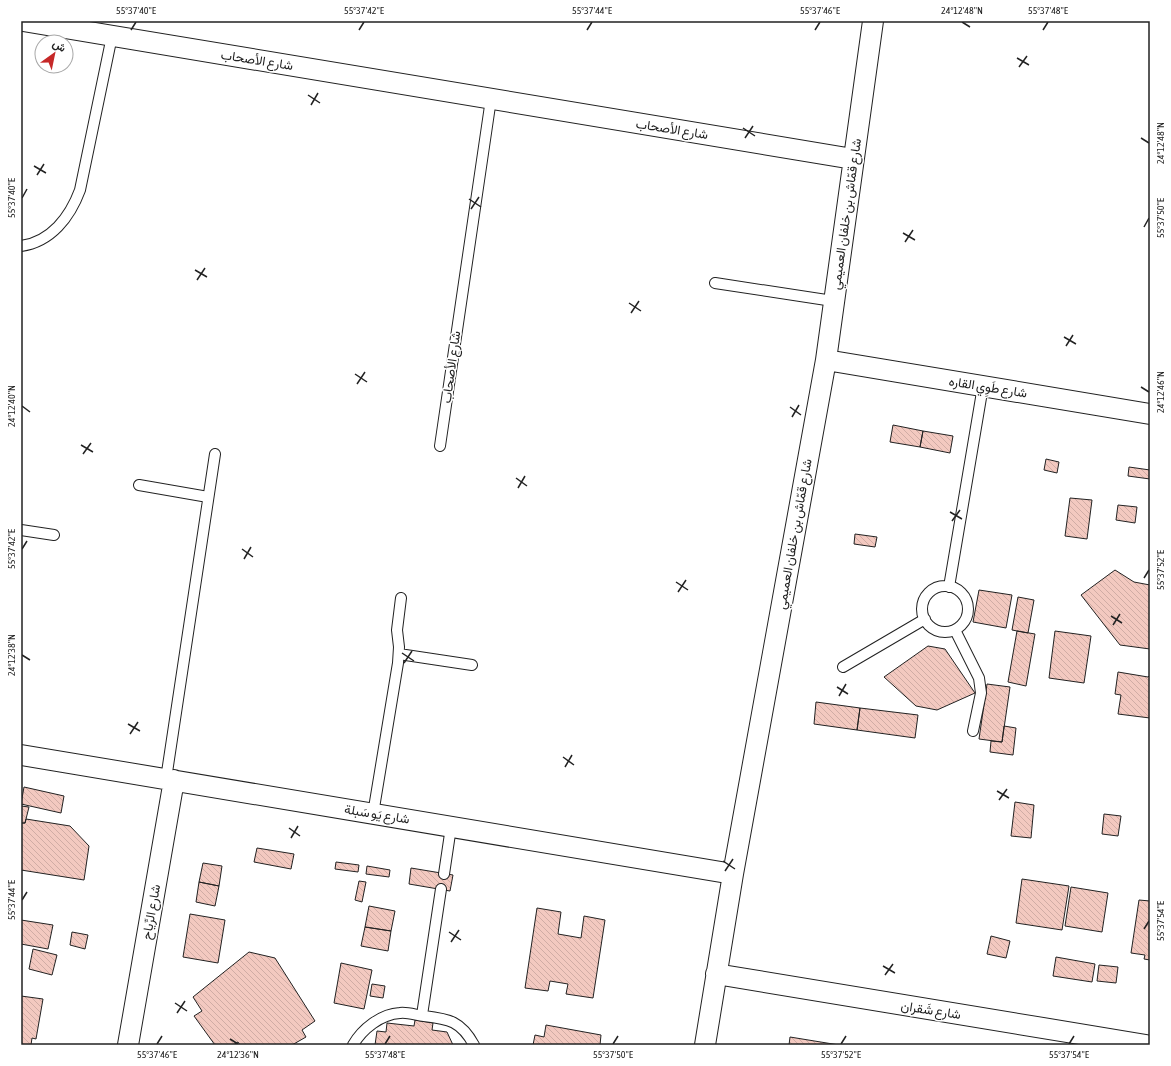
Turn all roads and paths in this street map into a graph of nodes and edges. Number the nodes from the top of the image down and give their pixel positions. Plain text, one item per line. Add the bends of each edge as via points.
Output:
1 (23, 21) edge
2 (873, 21) edge
3 (112, 36) junction
4 (491, 99) junction
5 (853, 159) junction
6 (21, 246) edge
7 (714, 283) dead end
8 (833, 301) junction
9 (826, 360) junction
10 (983, 386) junction
11 (1150, 414) edge
12 (440, 446) dead end
13 (215, 454) dead end
14 (139, 485) dead end
15 (208, 497) junction
16 (21, 530) edge
17 (54, 535) dead end
18 (949, 587) junction
19 (401, 598) dead end
20 (924, 619) junction
21 (955, 630) junction
22 (399, 654) junction
23 (472, 665) dead end
24 (843, 667) dead end
25 (973, 731) dead end
26 (21, 755) edge
27 (170, 779) junction
28 (373, 814) junction
29 (451, 826) junction
30 (444, 874) dead end
31 (733, 874) junction
32 (441, 889) dead end
33 (716, 974) junction
34 (422, 1015) junction
35 (128, 1045) edge
36 (353, 1045) edge
37 (474, 1045) edge
38 (705, 1045) edge
39 (1146, 1045) edge

1 - 3 street, شارع الأصحاب
2 - 5 street, شارع قمّاش بن خلفان العميمي
3 - 4 street, شارع الأصحاب
3 - 6 lane via 75,204 57,228 30,245
4 - 5 street, شارع الأصحاب
4 - 12 lane, شارع الأصحاب
5 - 8 street, شارع قمّاش بن خلفان العميمي
7 - 8 lane
8 - 9 street, شارع قمّاش بن خلفان العميمي
9 - 10 street, شارع طَوِي القاره
9 - 31 street, شارع قمّاش بن خلفان العميمي
10 - 11 street, شارع طَوِي القاره
10 - 18 lane
13 - 15 lane
14 - 15 lane
15 - 27 lane
16 - 17 lane
18 - 20 lane via 933,589 927,595 923,602
18 - 21 lane via 963,595 968,607 966,619 962,626
19 - 22 lane via 397,630
20 - 21 lane via 937,631
20 - 24 lane
21 - 25 lane via 979,678 980,693
22 - 23 lane
22 - 28 lane
26 - 27 street, شارع يَو سَبلة
27 - 28 street, شارع يَو سَبلة
27 - 35 street, شارع الرِّياح
28 - 29 street, شارع يَو سَبلة
29 - 30 lane
29 - 31 street, شارع يَو سَبلة
31 - 33 street, شارع قمّاش بن خلفان العميمي
32 - 34 lane
33 - 38 street, شارع قمّاش بن خلفان العميمي
33 - 39 street, شارع شَقران
34 - 36 lane via 400,1012 388,1016 367,1027
34 - 37 lane via 445,1018 457,1024 467,1033

